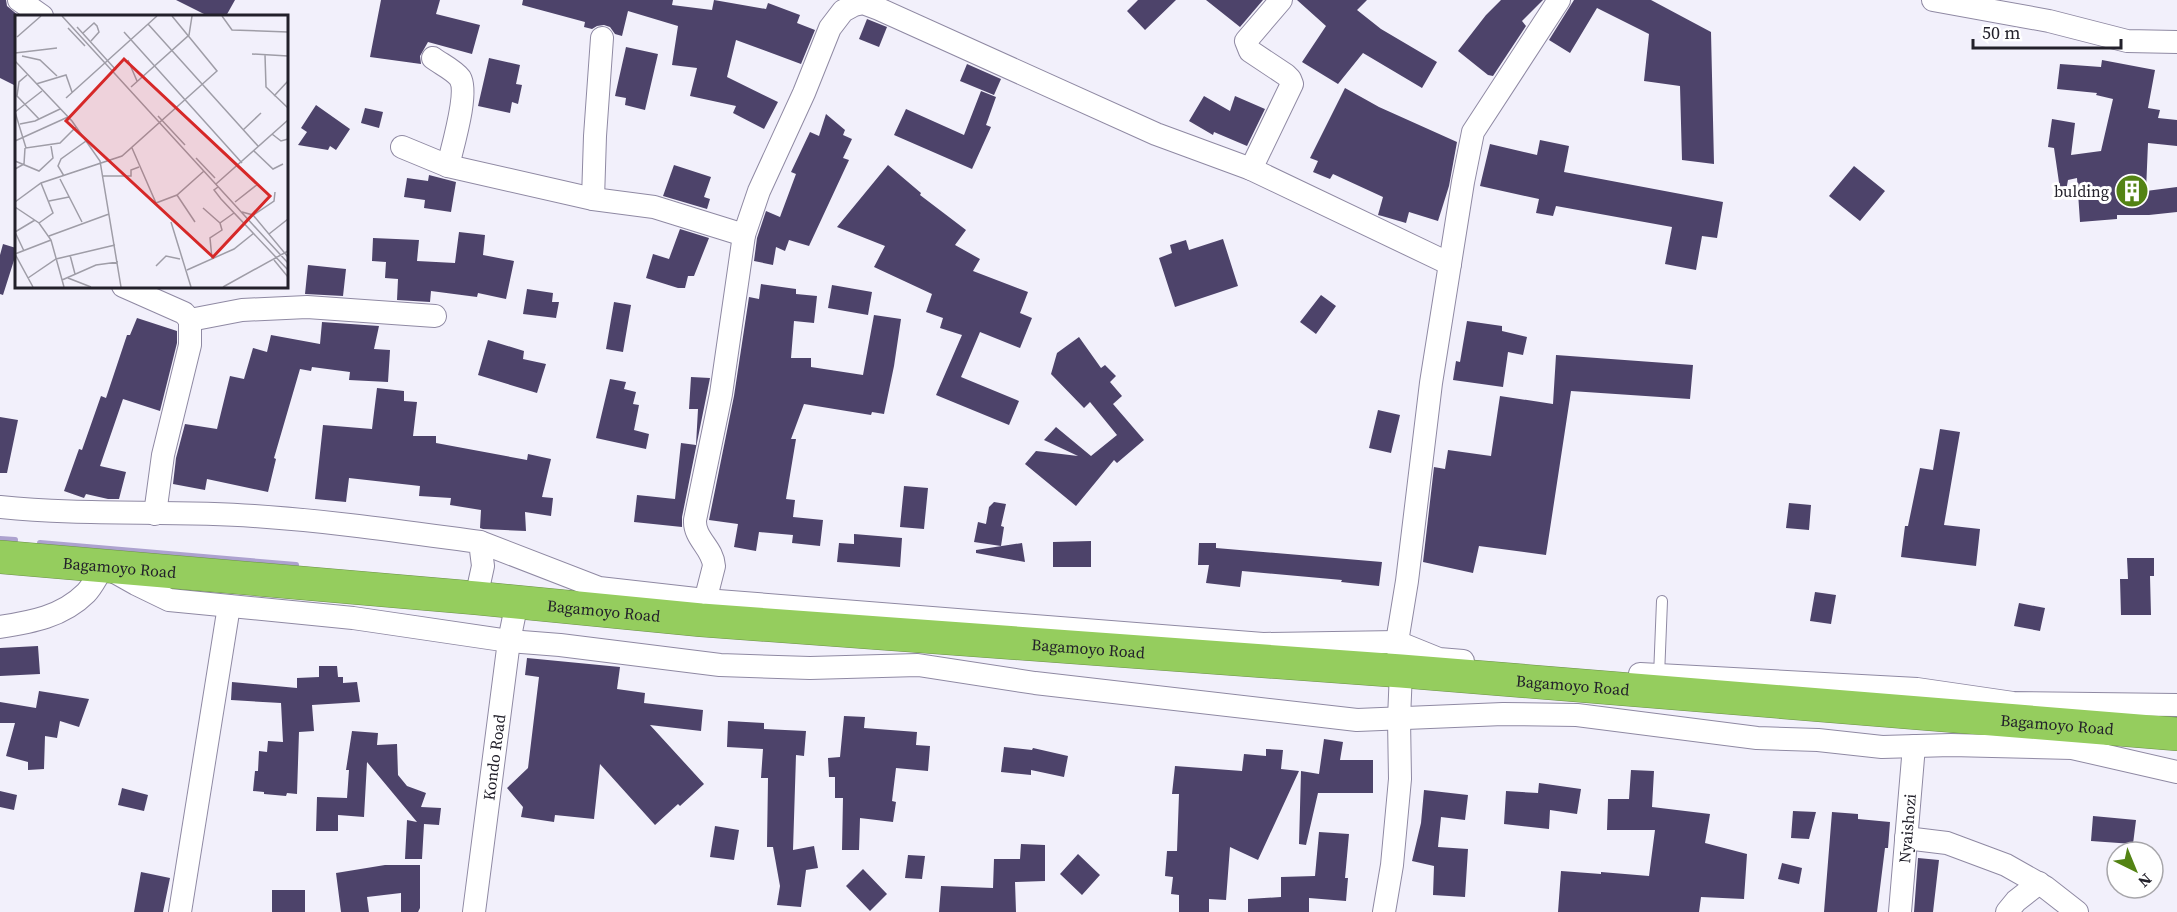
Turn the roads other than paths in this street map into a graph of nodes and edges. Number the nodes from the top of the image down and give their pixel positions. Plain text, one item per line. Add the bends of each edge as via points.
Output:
1 (19, 0) edge
2 (1281, 0) edge
3 (1558, 0) edge
4 (1933, 0) edge
5 (2049, 11) edge
6 (41, 15) edge
7 (602, 38) dead end
8 (2177, 42) edge
9 (433, 58) dead end
10 (402, 147) dead end
11 (448, 166) junction
12 (1251, 169) junction
13 (593, 199) junction
14 (744, 234) junction
15 (1450, 264) junction
16 (128, 288) edge
17 (435, 316) dead end
18 (190, 321) junction
19 (0, 507) edge
20 (155, 514) junction
21 (480, 542) junction
22 (0, 557) edge
23 (104, 566) junction
24 (476, 598) junction
25 (1662, 601) dead end
26 (517, 602) junction
27 (229, 606) junction
28 (703, 610) junction
29 (0, 627) edge
30 (509, 641) junction
31 (1399, 657) junction
32 (1659, 676) junction
33 (2177, 705) edge
34 (1399, 719) junction
35 (2177, 734) edge
36 (1914, 746) junction
37 (2177, 772) edge
38 (1906, 838) junction
39 (2039, 883) junction
40 (180, 912) edge
41 (474, 912) edge
42 (1384, 912) edge
43 (1900, 912) edge
44 (2007, 912) edge
45 (2077, 912) edge

1 - 6 street
2 - 12 street via 1246,41 1250,51 1286,75 1292,84
3 - 15 street via 1473,132
4 - 5 street
5 - 8 street via 2127,41
7 - 13 street
9 - 11 street via 460,78 463,91
10 - 11 street
11 - 13 street
12 - 14 street via 1156,134 863,3 843,11 830,28
12 - 15 street
13 - 14 street via 654,207
14 - 28 street via 722,394 695,520 698,535 714,560
15 - 31 street via 1431,383
16 - 18 street via 184,313
17 - 18 street via 307,307 242,310
18 - 20 street via 190,345 163,455
19 - 20 street
20 - 21 street via 264,517
21 - 24 street via 483,566
21 - 28 street via 599,588
22 - 23 highway, Bagamoyo Road
23 - 24 highway, Bagamoyo Road
23 - 27 street via 169,600
23 - 29 street via 87,592 61,612
24 - 26 highway, Bagamoyo Road
25 - 32 lane
26 - 28 highway, Bagamoyo Road
26 - 30 street, Kondo Road
27 - 30 street via 353,618
27 - 40 street
28 - 31 highway, Bagamoyo Road
30 - 34 street via 720,665 918,665 1035,683 1357,720
30 - 41 street, Kondo Road
31 - 32 street
31 - 34 street
31 - 35 highway, Bagamoyo Road
32 - 33 street via 1917,689 2013,703
34 - 36 street via 1577,715 1757,738
34 - 42 street via 1400,779
36 - 37 street via 2072,748
36 - 38 street, Nyaishozi
38 - 39 street via 1947,843 2006,865
38 - 43 street, Nyaishozi
39 - 44 street
39 - 45 street

